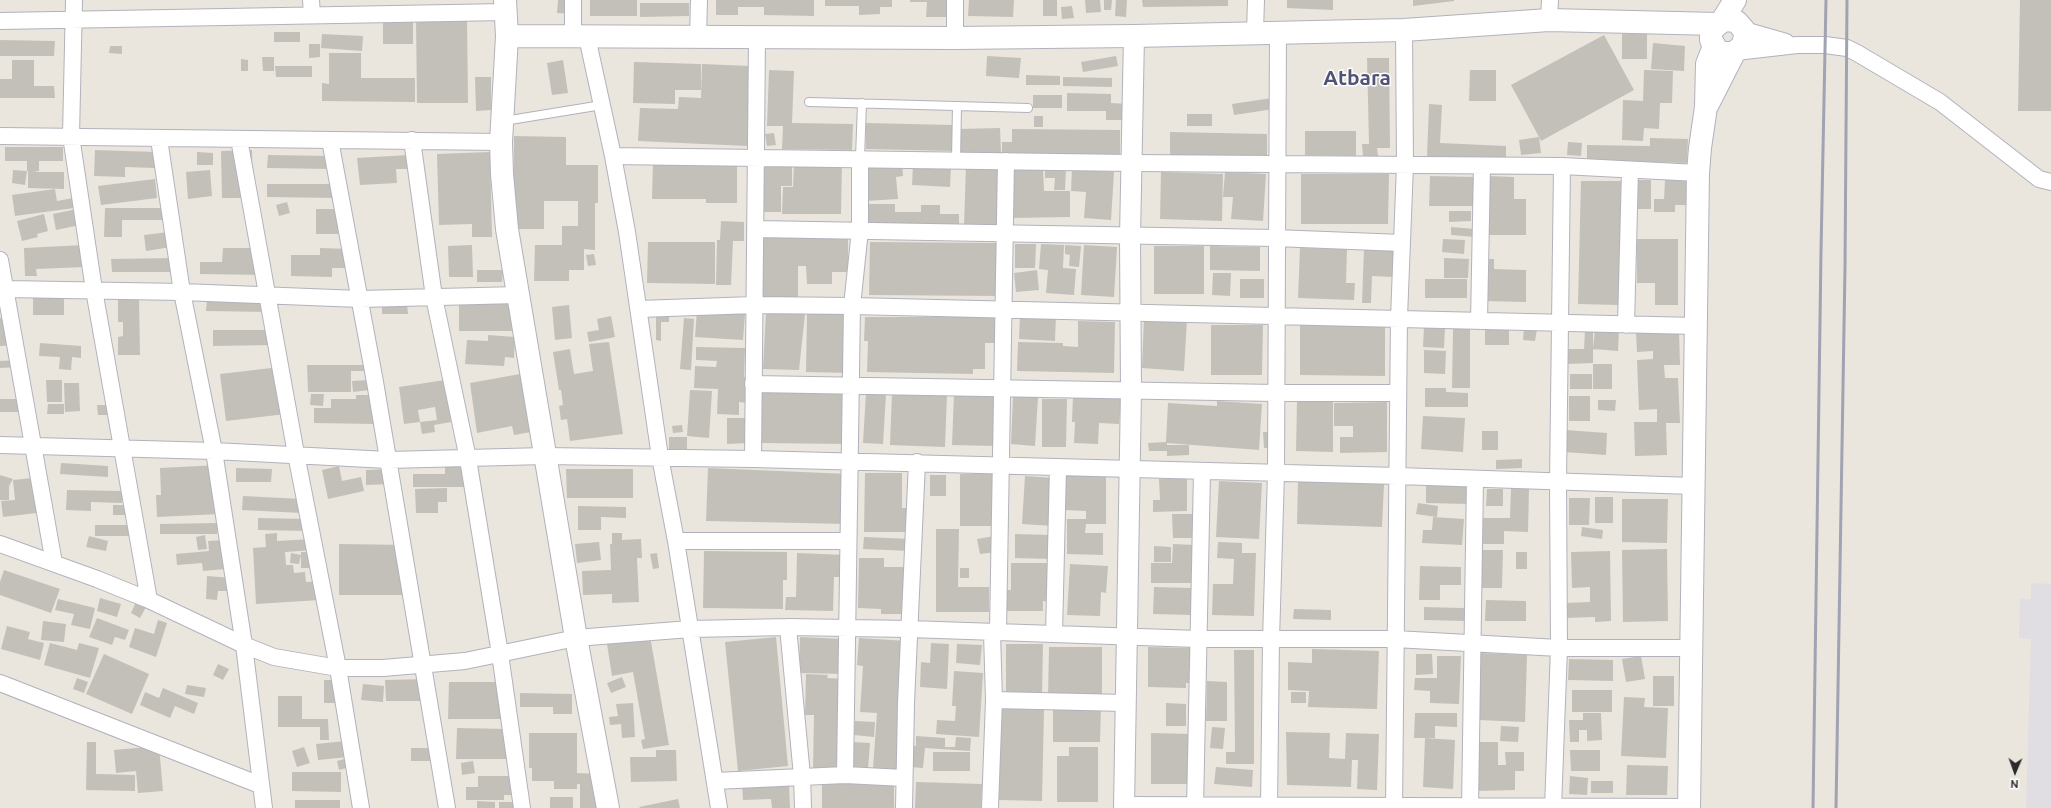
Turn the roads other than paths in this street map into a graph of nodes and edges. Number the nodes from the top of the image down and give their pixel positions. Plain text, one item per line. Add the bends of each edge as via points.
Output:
1 (74, 0) edge
2 (573, 0) edge
3 (699, 0) edge
4 (955, 0) edge
5 (1256, 0) edge
6 (1735, 0) edge
7 (1746, 0) edge
8 (505, 6) edge
9 (312, 7) edge
10 (1550, 10) edge
11 (74, 20) junction
12 (0, 21) edge
13 (1404, 30) junction
14 (1725, 31) junction
15 (1255, 32) junction
16 (1278, 32) junction
17 (507, 36) junction
18 (1134, 36) junction
19 (580, 37) junction
20 (698, 37) junction
21 (757, 38) junction
22 (955, 38) junction
23 (1797, 45) junction
24 (1735, 52) junction
25 (809, 102) dead end
26 (862, 103) junction
27 (602, 105) junction
28 (957, 106) junction
29 (1706, 107) junction
30 (1028, 108) dead end
31 (502, 132) junction
32 (0, 136) edge
33 (72, 136) junction
34 (159, 139) junction
35 (240, 139) junction
36 (330, 140) junction
37 (412, 140) junction
38 (614, 156) junction
39 (755, 158) junction
40 (860, 158) junction
41 (956, 160) junction
42 (1006, 161) junction
43 (1131, 163) junction
44 (1276, 164) junction
45 (1405, 165) junction
46 (1482, 166) junction
47 (1562, 166) junction
48 (1630, 170) junction
49 (1698, 173) junction
50 (2051, 182) edge
51 (756, 229) junction
52 (860, 230) junction
53 (1003, 234) junction
54 (1130, 237) junction
55 (1276, 238) junction
56 (1402, 243) junction
57 (0, 260) edge
58 (6, 289) junction
59 (94, 290) junction
60 (182, 292) junction
61 (518, 295) junction
62 (269, 296) junction
63 (434, 297) junction
64 (360, 299) junction
65 (754, 305) junction
66 (852, 306) junction
67 (639, 309) junction
68 (1002, 310) junction
69 (1130, 312) junction
70 (1276, 315) junction
71 (1399, 318) junction
72 (1479, 321) junction
73 (1560, 324) junction
74 (1626, 325) junction
75 (1696, 326) junction
76 (753, 384) junction
77 (851, 385) junction
78 (1001, 387) junction
79 (1131, 390) junction
80 (1276, 393) junction
81 (1398, 393) junction
82 (0, 445) edge
83 (34, 446) junction
84 (122, 448) junction
85 (214, 451) junction
86 (296, 454) junction
87 (545, 456) junction
88 (660, 457) junction
89 (468, 459) junction
90 (753, 459) junction
91 (388, 460) junction
92 (850, 461) junction
93 (917, 462) junction
94 (1001, 464) junction
95 (1058, 467) junction
96 (1130, 470) junction
97 (1202, 472) junction
98 (1276, 473) junction
99 (1398, 476) junction
100 (1475, 479) junction
101 (1558, 482) junction
102 (1693, 486) junction
103 (676, 541) junction
104 (848, 541) junction
105 (0, 544) edge
106 (54, 563) junction
107 (149, 600) junction
108 (788, 628) junction
109 (846, 628) junction
110 (690, 629) junction
111 (910, 629) junction
112 (995, 632) junction
113 (1054, 634) junction
114 (1127, 636) junction
115 (576, 638) junction
116 (1198, 639) junction
117 (1395, 639) junction
118 (1271, 640) junction
119 (1472, 642) junction
120 (244, 645) junction
121 (1559, 648) junction
122 (1690, 648) junction
123 (500, 654) junction
124 (423, 664) junction
125 (338, 668) junction
126 (0, 683) edge
127 (994, 700) junction
128 (1126, 703) junction
129 (845, 775) junction
130 (802, 776) junction
131 (904, 778) junction
132 (715, 781) junction
133 (260, 785) junction
134 (1124, 807) edge
135 (1195, 807) edge
136 (1270, 807) edge
137 (1394, 807) edge
138 (1470, 807) edge
139 (1553, 807) edge
140 (1689, 807) edge
141 (264, 808) edge
142 (361, 808) edge
143 (447, 808) edge
144 (522, 808) edge
145 (608, 808) edge
146 (719, 808) edge
147 (803, 808) edge
148 (904, 808) edge
149 (990, 808) edge

1 - 11 street
2 - 19 street
3 - 20 street
4 - 22 street
5 - 15 street
6 - 14 main road
7 - 14 main road
8 - 9 street
8 - 17 main road
9 - 11 street
10 - 13 main road
10 - 14 main road
11 - 12 street
11 - 33 street
13 - 16 main road
13 - 45 street
14 - 23 street
14 - 24 main road via 1722,53
14 - 29 main road via 1707,64
15 - 16 main road
15 - 18 main road
16 - 44 street
17 - 19 main road
17 - 31 main road
18 - 22 main road
18 - 43 street
19 - 20 main road
19 - 27 street
20 - 21 main road
21 - 22 main road
21 - 39 street
23 - 24 street
23 - 50 street via 1825,45 1846,48 1857,53 1940,102 2039,179
24 - 29 main road
25 - 26 lane
26 - 28 lane
26 - 40 lane
27 - 31 lane
27 - 38 street
28 - 30 lane
28 - 41 lane
29 - 49 main road
31 - 37 street
31 - 61 main road via 505,210
32 - 33 street
33 - 34 street
33 - 59 street
34 - 35 street
34 - 60 street
35 - 36 street
35 - 62 street
36 - 37 street
36 - 64 street
37 - 63 street
38 - 39 street
38 - 67 street
39 - 40 street
39 - 51 street
40 - 41 street
40 - 52 street
41 - 42 street
42 - 43 street
42 - 53 street
43 - 44 street
43 - 54 street
44 - 45 street
44 - 55 street
45 - 46 street
45 - 56 street
46 - 47 street
46 - 72 street
47 - 48 street
47 - 73 street
48 - 49 street
48 - 74 street
49 - 75 main road
51 - 52 street
51 - 65 street
52 - 53 street
52 - 66 street
53 - 54 street
53 - 68 street
54 - 55 street
54 - 69 street
55 - 56 street
55 - 70 street
56 - 71 street
57 - 58 street
58 - 59 street
58 - 83 street
59 - 60 street
59 - 84 street
60 - 62 street
60 - 85 street
61 - 63 street
61 - 87 main road
62 - 64 street
62 - 86 street
63 - 64 street
63 - 89 street
64 - 91 street
65 - 66 street
65 - 67 street
65 - 76 street
66 - 68 street
66 - 77 street
67 - 88 street
68 - 69 street
68 - 78 street
69 - 70 street
69 - 79 street
70 - 71 street
70 - 80 street
71 - 72 street
71 - 81 street
72 - 73 street
73 - 74 street
73 - 101 street
74 - 75 street
75 - 102 main road
76 - 77 street
76 - 90 street
77 - 78 street
77 - 92 street
78 - 79 street
78 - 94 street
79 - 80 street
79 - 96 street
80 - 81 street
80 - 98 street
81 - 99 street
82 - 83 street
83 - 84 street
83 - 106 street
84 - 85 street
84 - 107 street
85 - 86 street
85 - 120 street
86 - 91 street
86 - 125 street
87 - 88 street
87 - 89 street
87 - 115 main road
88 - 90 street
88 - 103 street
89 - 91 street
89 - 123 street
90 - 92 street
91 - 124 street
92 - 93 street
92 - 104 street
93 - 94 street
93 - 111 street
94 - 95 street
94 - 112 street
95 - 96 street
95 - 113 street
96 - 97 street
96 - 114 street
97 - 98 street
97 - 116 street
98 - 99 street
98 - 118 street
99 - 100 street
99 - 117 street
100 - 101 street
100 - 119 street
101 - 102 street
101 - 121 street
102 - 122 main road
103 - 104 street
103 - 110 street
104 - 109 street
105 - 106 street
106 - 107 street
107 - 120 street
108 - 109 street
108 - 110 street
108 - 130 street
109 - 111 street
109 - 129 street
110 - 115 street
110 - 132 street
111 - 112 street
111 - 131 street
112 - 113 street
112 - 127 street
113 - 114 street
114 - 116 street
114 - 128 street
115 - 123 street
115 - 145 main road
116 - 118 street
116 - 135 street
117 - 118 street
117 - 119 street
117 - 137 street
118 - 136 street
119 - 121 street
119 - 138 street
120 - 125 street via 274,656
120 - 133 street
121 - 122 street
121 - 139 street
122 - 140 main road
123 - 124 street via 465,661
123 - 144 street
124 - 125 street via 383,668
124 - 143 street
125 - 142 street
126 - 133 street
127 - 128 street
127 - 149 street
128 - 134 street
129 - 130 street
129 - 131 street
130 - 132 street
130 - 147 street
131 - 148 street
132 - 146 street
133 - 141 street
134 - 135 street
135 - 136 street
136 - 137 street
137 - 138 street
138 - 139 street
139 - 140 street

